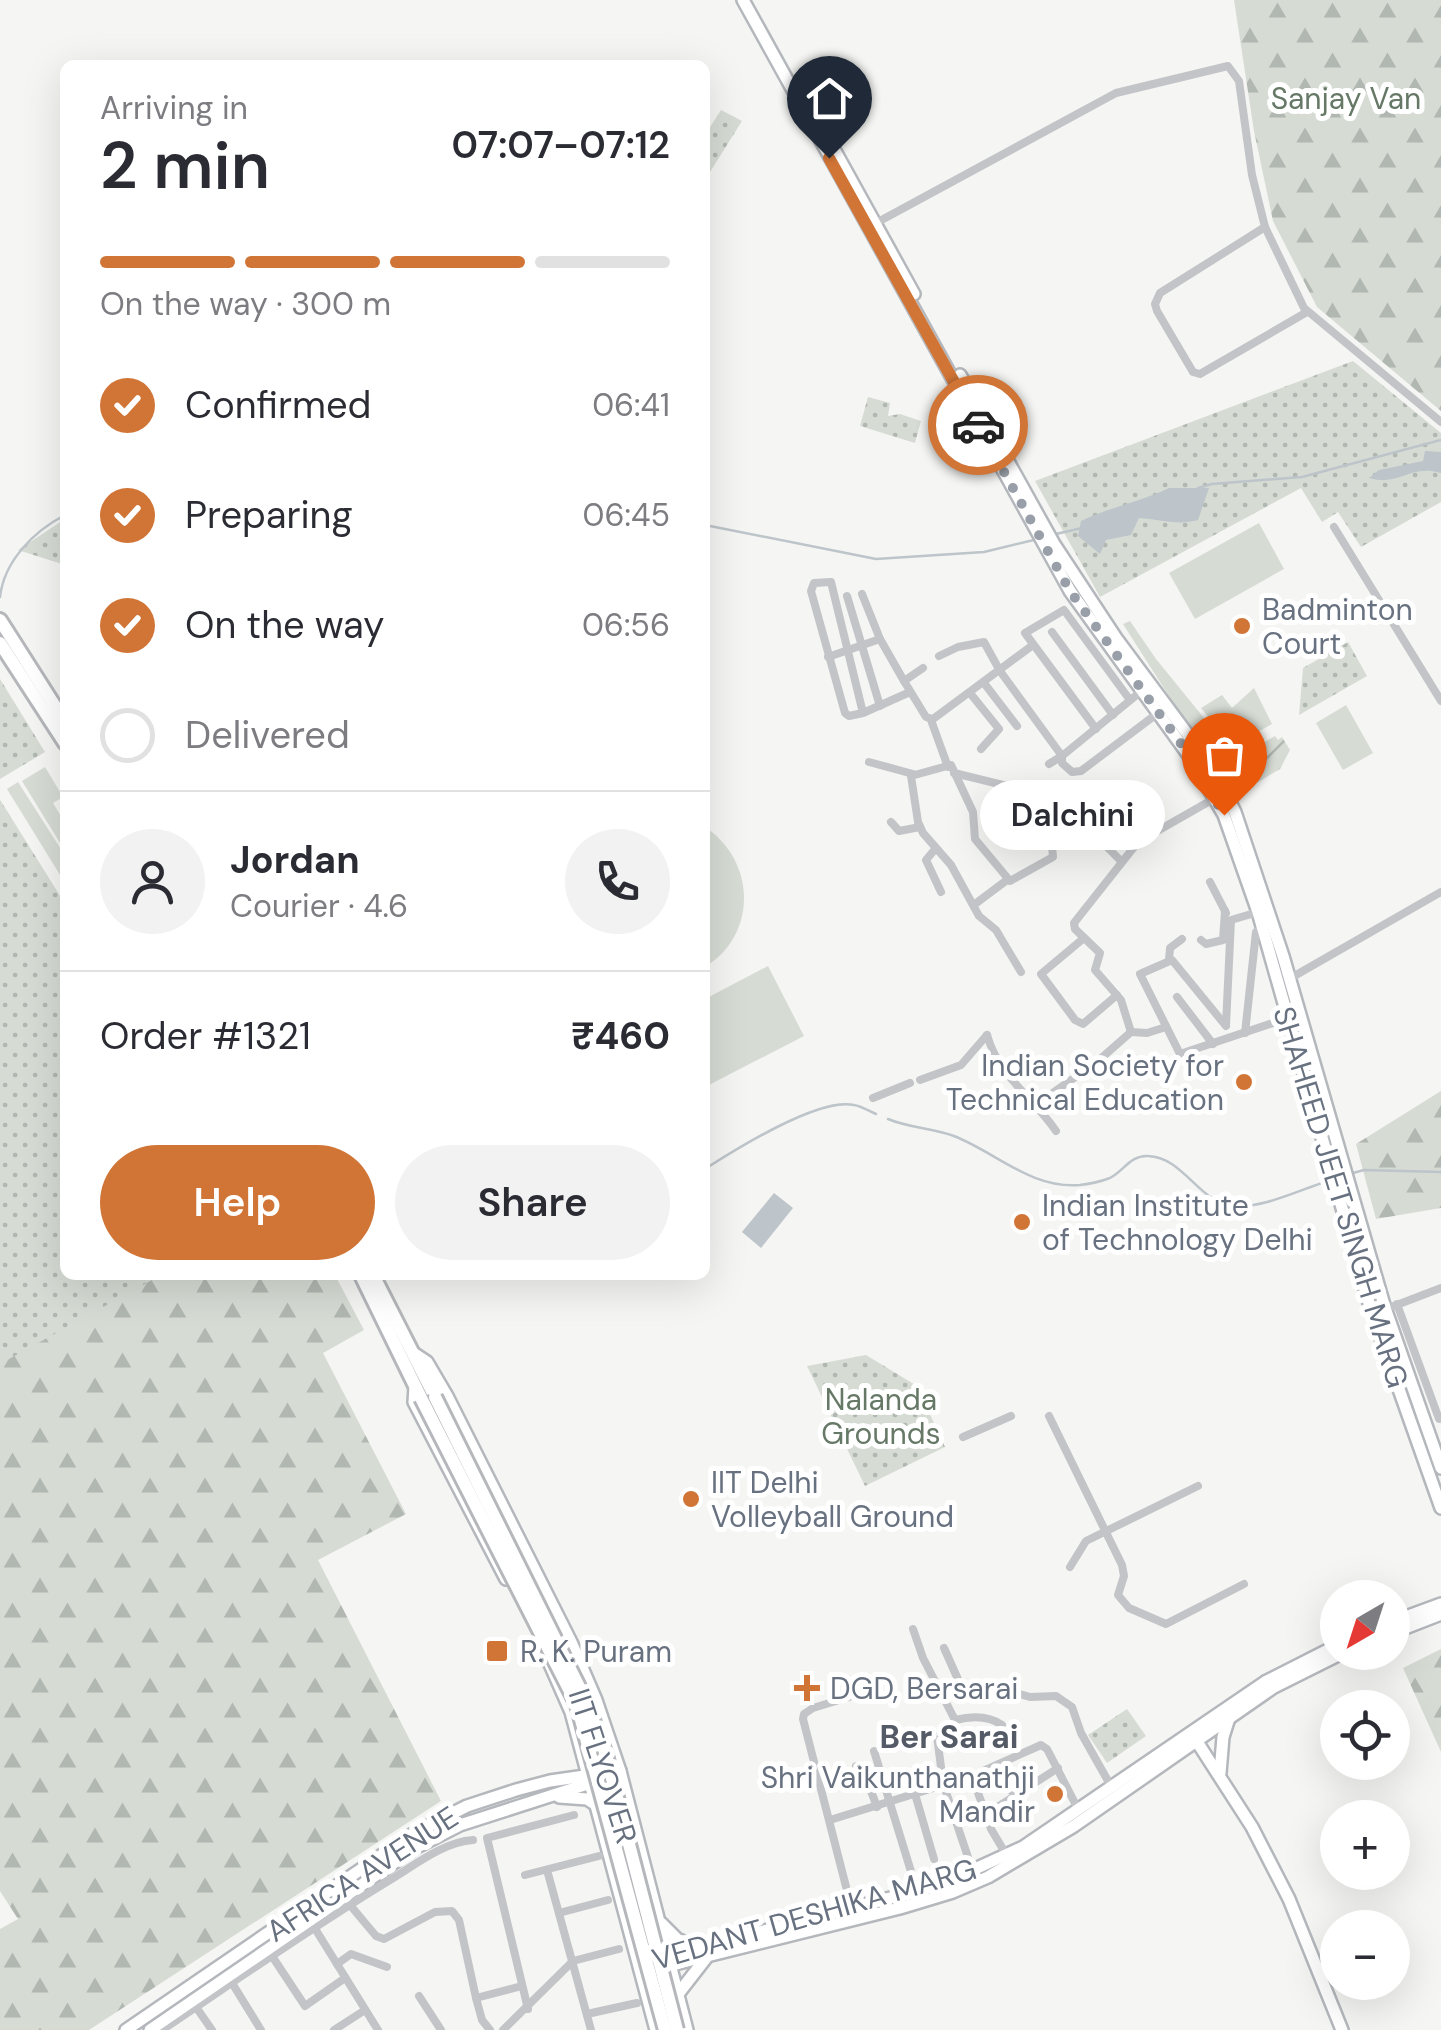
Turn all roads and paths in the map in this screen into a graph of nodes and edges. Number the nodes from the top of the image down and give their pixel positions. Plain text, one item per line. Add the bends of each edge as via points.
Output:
1 (743, 0) edge
2 (751, 0) edge
3 (872, 225) junction
4 (1265, 228) junction
5 (1307, 312) junction
6 (1441, 422) edge
7 (1334, 526) dead end
8 (862, 594) dead end
9 (847, 596) dead end
10 (0, 620) edge
11 (1052, 632) dead end
12 (880, 639) junction
13 (0, 643) edge
14 (862, 645) junction
15 (1033, 645) junction
16 (847, 650) junction
17 (828, 656) junction
18 (939, 656) dead end
19 (923, 668) dead end
20 (1000, 671) junction
21 (904, 681) junction
22 (984, 683) junction
23 (1147, 688) junction
24 (910, 692) junction
25 (970, 692) junction
26 (1130, 700) junction
27 (1441, 701) edge
28 (880, 706) junction
29 (1158, 712) junction
30 (863, 713) junction
31 (60, 714) edge
32 (1113, 715) junction
33 (931, 720) junction
34 (1017, 726) dead end
35 (1096, 729) junction
36 (60, 735) edge
37 (981, 749) dead end
38 (1062, 756) junction
39 (869, 762) dead end
40 (1048, 764) dead end
41 (951, 770) junction
42 (913, 774) junction
43 (1220, 795) junction
44 (1128, 803) dead end
45 (1076, 816) junction
46 (891, 822) dead end
47 (920, 828) junction
48 (1147, 836) junction
49 (936, 848) junction
50 (1122, 862) junction
51 (1007, 880) junction
52 (1210, 882) dead end
53 (941, 892) dead end
54 (1441, 892) edge
55 (975, 904) junction
56 (1225, 911) junction
57 (1258, 912) junction
58 (1232, 920) junction
59 (1262, 929) junction
60 (1084, 938) junction
61 (1182, 939) dead end
62 (1202, 940) dead end
63 (1169, 960) junction
64 (1021, 972) dead end
65 (1283, 980) junction
66 (1118, 995) junction
67 (1178, 997) dead end
68 (1293, 1016) junction
69 (1226, 1026) junction
70 (1166, 1027) junction
71 (1131, 1032) junction
72 (1245, 1033) junction
73 (1226, 1039) junction
74 (1213, 1044) junction
75 (873, 1098) dead end
76 (1038, 1104) junction
77 (1056, 1131) dead end
78 (364, 1280) edge
79 (376, 1280) edge
80 (1441, 1288) edge
81 (1391, 1307) junction
82 (1372, 1314) junction
83 (415, 1354) junction
84 (424, 1394) junction
85 (1010, 1416) dead end
86 (1049, 1416) dead end
87 (1439, 1420) edge
88 (962, 1437) dead end
89 (1437, 1446) edge
90 (1440, 1464) edge
91 (1198, 1486) dead end
92 (1441, 1508) edge
93 (1103, 1531) junction
94 (1070, 1567) dead end
95 (1244, 1584) dead end
96 (1441, 1604) edge
97 (1441, 1614) edge
98 (1410, 1615) edge
99 (1410, 1626) edge
100 (913, 1629) dead end
101 (944, 1648) dead end
102 (1320, 1654) edge
103 (1320, 1662) edge
104 (965, 1695) junction
105 (943, 1696) junction
106 (849, 1697) dead end
107 (1230, 1718) junction
108 (954, 1720) junction
109 (604, 1723) junction
110 (1002, 1726) dead end
111 (576, 1730) junction
112 (1195, 1739) junction
113 (874, 1751) dead end
114 (856, 1766) dead end
115 (998, 1766) junction
116 (1058, 1768) junction
117 (589, 1774) junction
118 (621, 1775) junction
119 (1220, 1775) junction
120 (972, 1776) junction
121 (944, 1783) junction
122 (1115, 1792) junction
123 (915, 1794) junction
124 (549, 1796) junction
125 (1015, 1796) junction
126 (892, 1802) junction
127 (598, 1806) junction
128 (877, 1806) junction
129 (1078, 1810) junction
130 (574, 1815) dead end
131 (985, 1815) junction
132 (830, 1820) junction
133 (473, 1840) dead end
134 (599, 1856) dead end
135 (1007, 1856) junction
136 (934, 1860) dead end
137 (548, 1870) junction
138 (973, 1872) junction
139 (525, 1875) dead end
140 (1275, 1877) junction
141 (917, 1891) junction
142 (608, 1900) dead end
143 (898, 1901) junction
144 (350, 1905) junction
145 (559, 1913) junction
146 (853, 1913) junction
147 (658, 1920) junction
148 (314, 1928) junction
149 (697, 1948) junction
150 (619, 1950) dead end
151 (710, 1955) junction
152 (272, 1956) junction
153 (670, 1960) junction
154 (574, 1961) junction
155 (337, 1964) junction
156 (639, 1966) junction
157 (387, 1967) dead end
158 (346, 1978) junction
159 (232, 1983) junction
160 (522, 1986) junction
161 (678, 1994) junction
162 (418, 1996) dead end
163 (476, 1998) junction
164 (638, 2003) dead end
165 (196, 2007) junction
166 (528, 2008) junction
167 (365, 2010) junction
168 (587, 2014) junction
169 (208, 2028) edge
170 (164, 2029) edge
171 (374, 2029) edge
172 (126, 2030) edge
173 (150, 2030) edge
174 (261, 2030) edge
175 (334, 2030) edge
176 (442, 2030) edge
177 (490, 2030) edge
178 (503, 2030) edge
179 (591, 2030) edge
180 (656, 2030) edge
181 (665, 2030) edge
182 (677, 2030) edge
183 (686, 2030) edge
184 (1340, 2030) edge

1 - 3 main road, SHAHEED JEET SINGH MARG
2 - 3 main road, SHAHEED JEET SINGH MARG
3 - 4 street via 1116,94 1224,65 1239,81
3 - 23 main road, SHAHEED JEET SINGH MARG via 1078,604
4 - 5 street
4 - 5 street via 1160,293 1157,311 1198,374
5 - 6 street
7 - 27 street
8 - 12 street
9 - 14 street
10 - 31 main road
11 - 32 street
12 - 14 street
12 - 21 street
13 - 36 main road
14 - 16 street
14 - 28 street
15 - 20 street
15 - 26 street via 1025,632 1064,610
15 - 35 street
16 - 17 street
16 - 17 street via 831,582 814,584
16 - 30 street
17 - 30 street via 845,713
18 - 20 street via 982,641
19 - 21 street
20 - 22 street
20 - 38 street
21 - 24 street
22 - 25 street
22 - 34 street
23 - 26 street
23 - 29 main road, SHAHEED JEET SINGH MARG
23 - 43 main road, SHAHEED JEET SINGH MARG via 1212,768
24 - 28 street
24 - 33 street
25 - 33 street
25 - 37 street via 1000,730
26 - 32 street
28 - 30 street
29 - 38 street via 1080,771 1072,772
29 - 43 main road, SHAHEED JEET SINGH MARG
32 - 35 street
33 - 41 street
35 - 38 street
38 - 40 street
39 - 42 street
41 - 42 street
41 - 45 street via 1024,790
41 - 51 street via 973,812 974,839
42 - 47 street
43 - 48 street
43 - 57 main road, SHAHEED JEET SINGH MARG
43 - 65 main road, SHAHEED JEET SINGH MARG via 1252,857
44 - 48 street
45 - 50 street
45 - 51 street via 1051,836 1051,859
46 - 47 street via 900,831
47 - 49 street
48 - 50 street
49 - 53 street via 926,860
49 - 55 street
50 - 60 street via 1075,919
51 - 55 street
52 - 56 street
54 - 65 street
55 - 64 street
56 - 58 street
56 - 62 street via 1223,940
57 - 58 street
57 - 59 main road, SHAHEED JEET SINGH MARG
58 - 69 street
59 - 65 main road, SHAHEED JEET SINGH MARG
59 - 72 street via 1256,932
60 - 66 street via 1100,953 1095,970
60 - 66 street via 1041,974 1083,1024
61 - 63 street via 1170,948
63 - 69 street
63 - 70 street via 1140,974
65 - 68 main road, SHAHEED JEET SINGH MARG
66 - 71 street
67 - 74 street
68 - 72 street
68 - 81 main road, SHAHEED JEET SINGH MARG
68 - 82 main road, SHAHEED JEET SINGH MARG
69 - 73 street
70 - 71 street
70 - 74 street via 1180,1054
71 - 76 street
72 - 73 street
73 - 74 street
75 - 76 street via 960,1066 987,1035 1002,1071
76 - 77 street
78 - 84 main road
79 - 83 main road, IIT FLYOVER
80 - 81 street
81 - 82 street
81 - 87 street
81 - 89 main road, SHAHEED JEET SINGH MARG
82 - 92 main road, SHAHEED JEET SINGH MARG
83 - 84 main road, IIT FLYOVER
83 - 109 main road via 447,1396 571,1642
84 - 111 main road via 414,1402 548,1659
84 - 181 main road, IIT FLYOVER, bridge via 577,1705
84 - 182 main road, IIT FLYOVER, bridge via 586,1701
85 - 88 street
86 - 93 street
89 - 90 main road, SHAHEED JEET SINGH MARG
91 - 93 street
93 - 94 street via 1080,1546
93 - 95 street via 1124,1571 1118,1600 1156,1622 1171,1623
96 - 98 main road
97 - 99 main road
100 - 105 street
101 - 104 street
102 - 112 main road via 1266,1682
103 - 107 main road
104 - 105 street
104 - 122 street via 1016,1692 1068,1702
105 - 108 street
106 - 132 street via 813,1708 803,1719
107 - 112 main road
107 - 119 main road
108 - 110 street via 987,1717
108 - 121 street via 950,1732 937,1736
109 - 111 main road via 590,1734
109 - 118 main road
111 - 117 main road
112 - 119 main road
112 - 122 main road, VEDANT DESHIKA MARG
112 - 140 main road
113 - 126 street
114 - 128 street
115 - 116 street via 1041,1744
115 - 120 street
115 - 125 street
116 - 125 street
116 - 129 street
117 - 118 main road, AFRICA AVENUE
117 - 124 main road, AFRICA AVENUE
117 - 127 main road
117 - 172 main road, AFRICA AVENUE via 467,1806 414,1833
118 - 147 main road
119 - 140 main road
120 - 121 street
120 - 131 street
121 - 123 street
121 - 138 street
122 - 129 main road, VEDANT DESHIKA MARG
122 - 143 main road, VEDANT DESHIKA MARG via 988,1878
123 - 126 street
123 - 136 street
124 - 127 main road
124 - 173 main road, AFRICA AVENUE via 418,1847
125 - 131 street
126 - 128 street
126 - 141 street
127 - 156 main road
128 - 132 street
129 - 135 main road, VEDANT DESHIKA MARG
130 - 160 street via 488,1838
131 - 135 street
132 - 146 street
133 - 144 street via 436,1852
134 - 137 street
135 - 138 main road, VEDANT DESHIKA MARG
137 - 139 street
137 - 145 street
138 - 141 main road, VEDANT DESHIKA MARG
140 - 184 main road
141 - 143 main road, VEDANT DESHIKA MARG
142 - 145 street
143 - 146 main road, VEDANT DESHIKA MARG
144 - 148 street
144 - 163 street via 384,1940 435,1912 452,1912
145 - 154 street
146 - 149 main road, VEDANT DESHIKA MARG
146 - 151 main road, VEDANT DESHIKA MARG
147 - 149 main road
147 - 153 main road
148 - 152 street
148 - 155 street
149 - 153 main road, VEDANT DESHIKA MARG
150 - 154 street
151 - 153 main road, VEDANT DESHIKA MARG
151 - 161 main road
152 - 158 street via 305,2006
152 - 159 street
153 - 156 main road, VEDANT DESHIKA MARG
153 - 161 main road
154 - 166 street
154 - 168 street
155 - 157 street via 351,1954
155 - 158 street
156 - 180 main road
158 - 167 street
159 - 165 street
159 - 174 street
160 - 163 street
160 - 166 street
161 - 183 main road
162 - 176 street
163 - 177 street
164 - 168 street
165 - 169 street
165 - 170 street
166 - 178 street
167 - 171 street
167 - 175 street
168 - 179 street
181 - 183 main road

